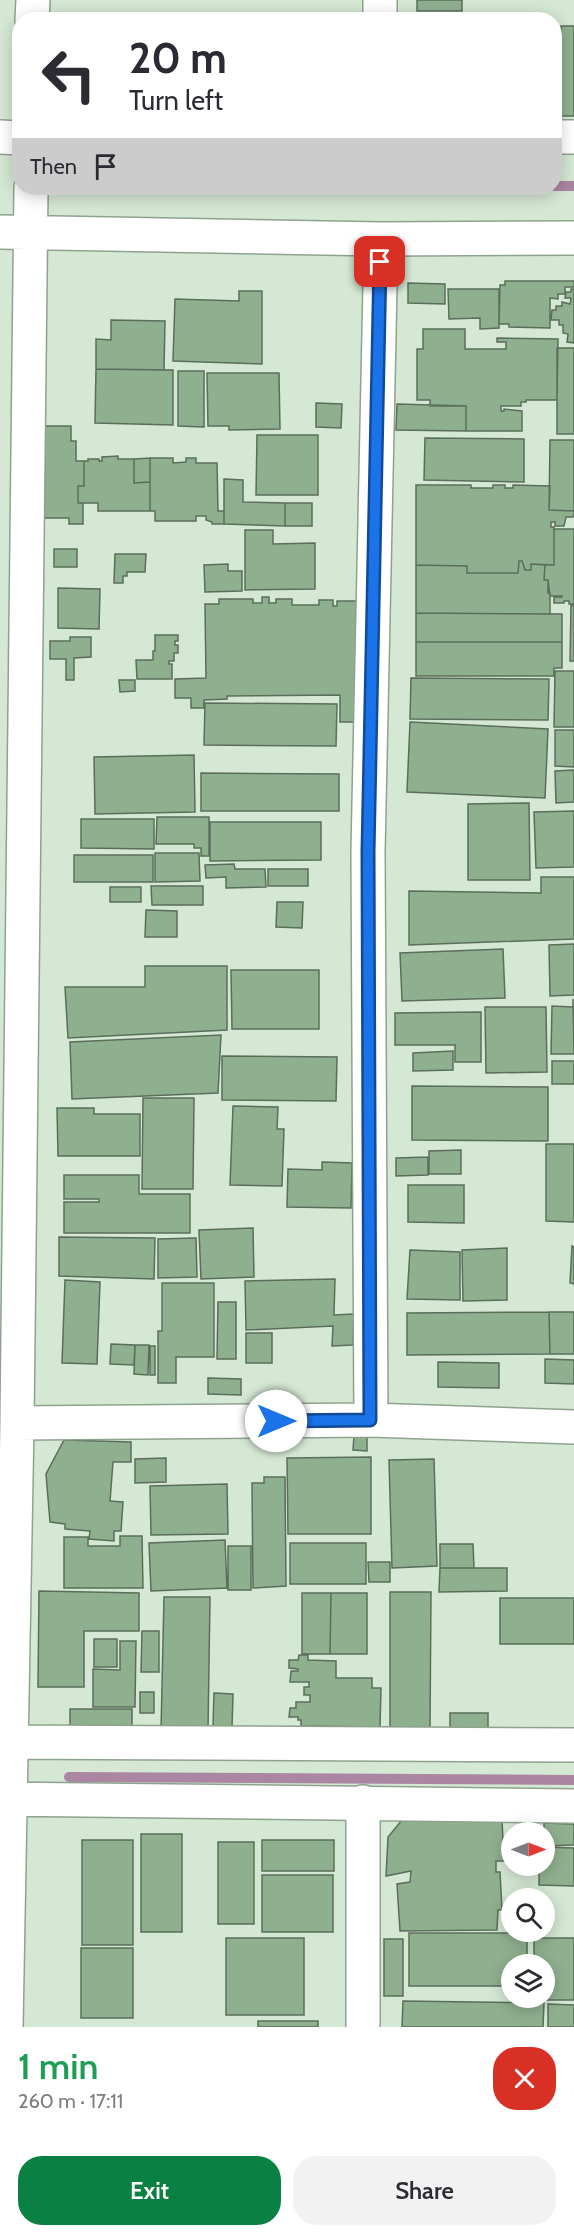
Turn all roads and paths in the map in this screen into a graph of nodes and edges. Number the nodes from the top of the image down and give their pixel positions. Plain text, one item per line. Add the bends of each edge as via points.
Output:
1 (28, 195) edge
2 (15, 232) edge
3 (574, 238) edge
4 (381, 239) junction
5 (13, 552) edge
6 (370, 1420) junction
7 (17, 1423) junction
8 (574, 1427) edge
9 (6, 1742) edge
10 (574, 1745) edge
11 (5, 1799) edge
12 (363, 1802) junction
13 (574, 1806) edge
14 (6, 2027) edge
15 (363, 2027) edge

1 - 2 street
2 - 4 street
2 - 5 street
3 - 4 street
4 - 6 street via 368,852
5 - 7 street
6 - 7 street
6 - 8 street
7 - 9 street
9 - 10 street
9 - 11 street
11 - 12 street
11 - 14 street
12 - 13 street
12 - 15 street

